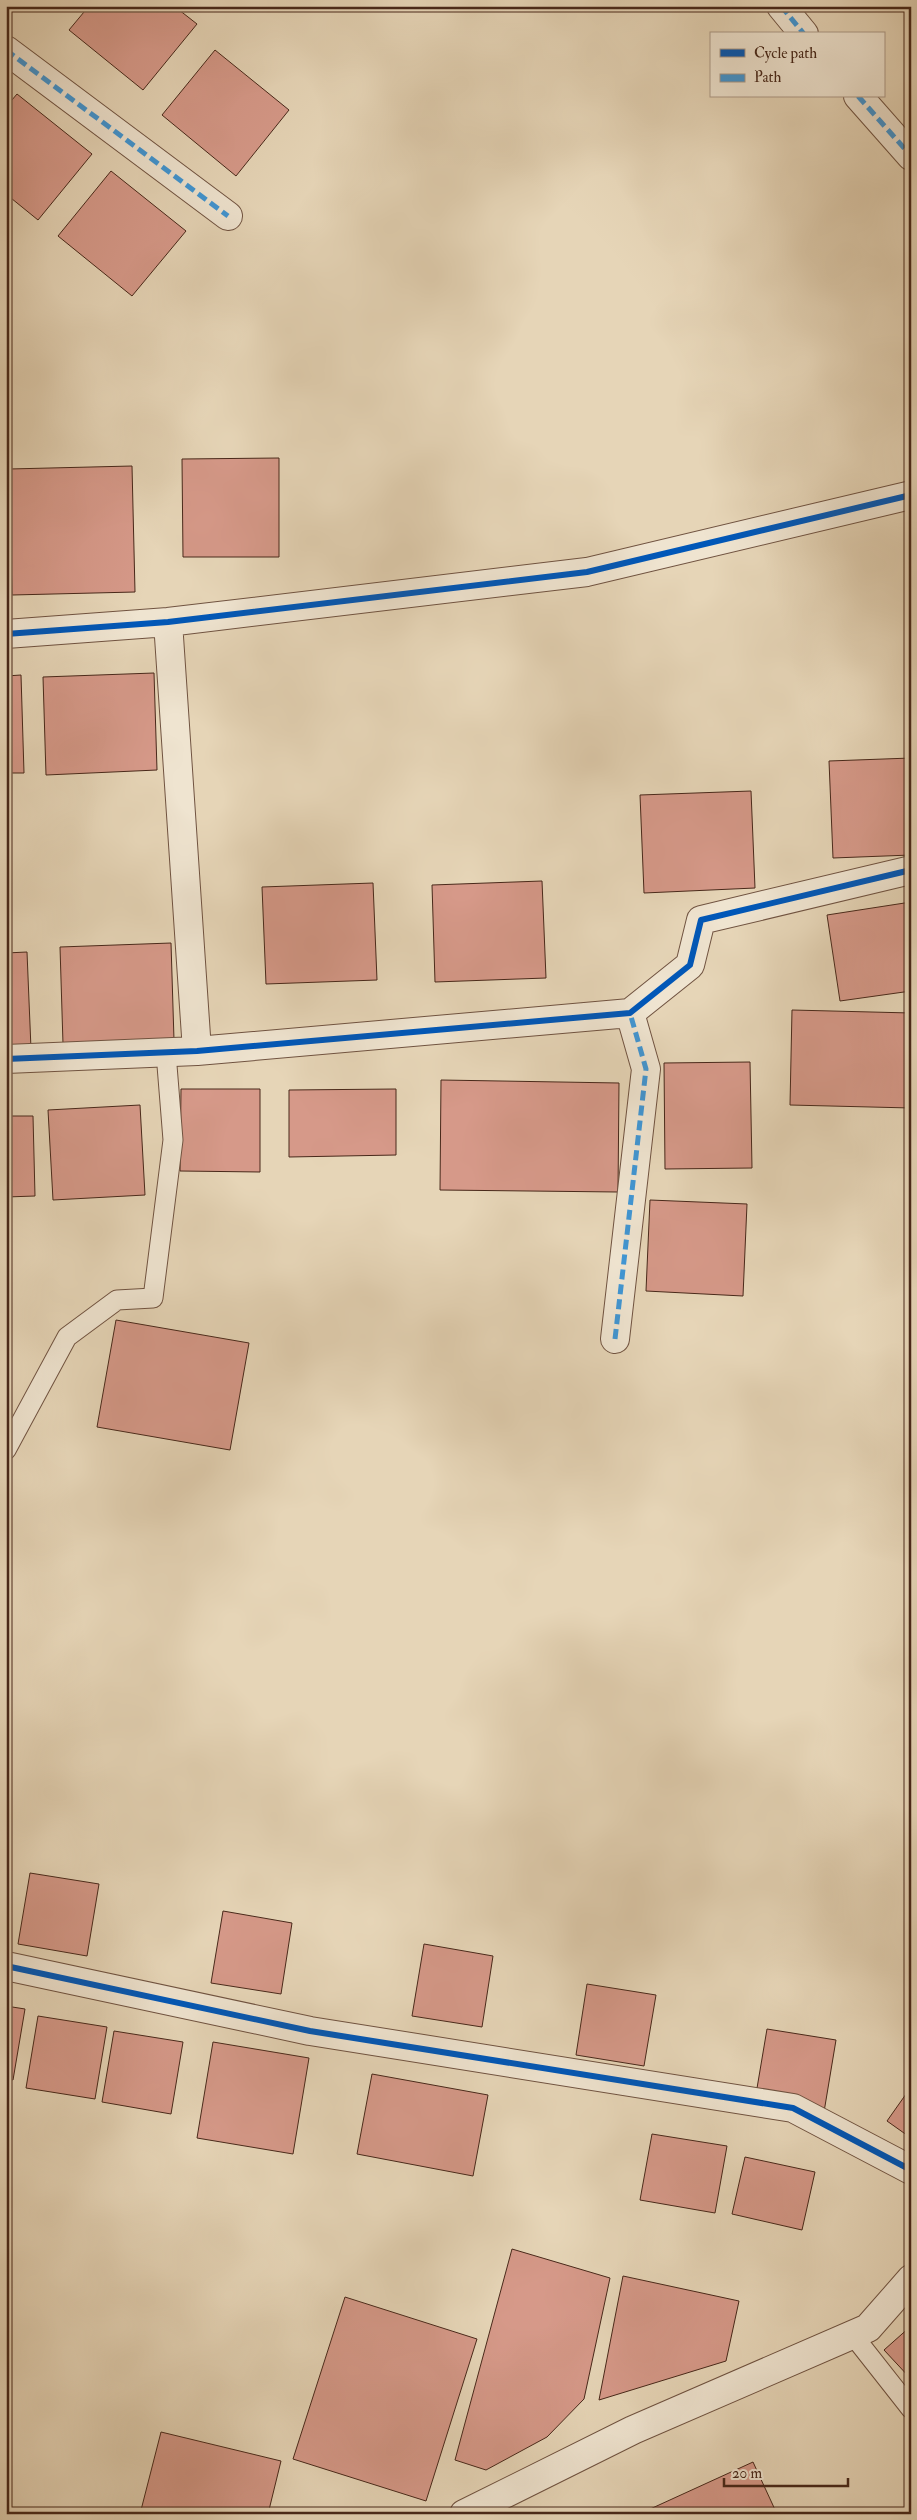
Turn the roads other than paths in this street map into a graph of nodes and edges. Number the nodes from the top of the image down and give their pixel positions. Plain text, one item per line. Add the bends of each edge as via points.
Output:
1 (781, 6) edge
2 (802, 32) edge
3 (6, 50) edge
4 (860, 98) edge
5 (911, 156) edge
6 (228, 216) dead end
7 (911, 495) edge
8 (168, 622) junction
9 (6, 634) edge
10 (911, 870) edge
11 (630, 1013) junction
12 (197, 1051) junction
13 (166, 1053) junction
14 (6, 1059) edge
15 (615, 1339) dead end
16 (6, 1450) edge
17 (6, 1966) edge
18 (911, 2170) edge
19 (911, 2279) edge
20 (852, 2334) junction
21 (911, 2409) edge
22 (464, 2514) edge

1 - 2 street
3 - 6 street
4 - 5 street
7 - 8 street via 587,572
8 - 9 street
8 - 12 street
10 - 11 street via 702,920 690,965
11 - 12 street
11 - 15 street via 646,1069
12 - 13 street
13 - 14 street
13 - 16 lane via 173,1140 153,1298 117,1300 67,1337
17 - 18 street via 310,2032 793,2108
19 - 20 street via 868,2328
20 - 21 lane
20 - 22 street via 633,2430

